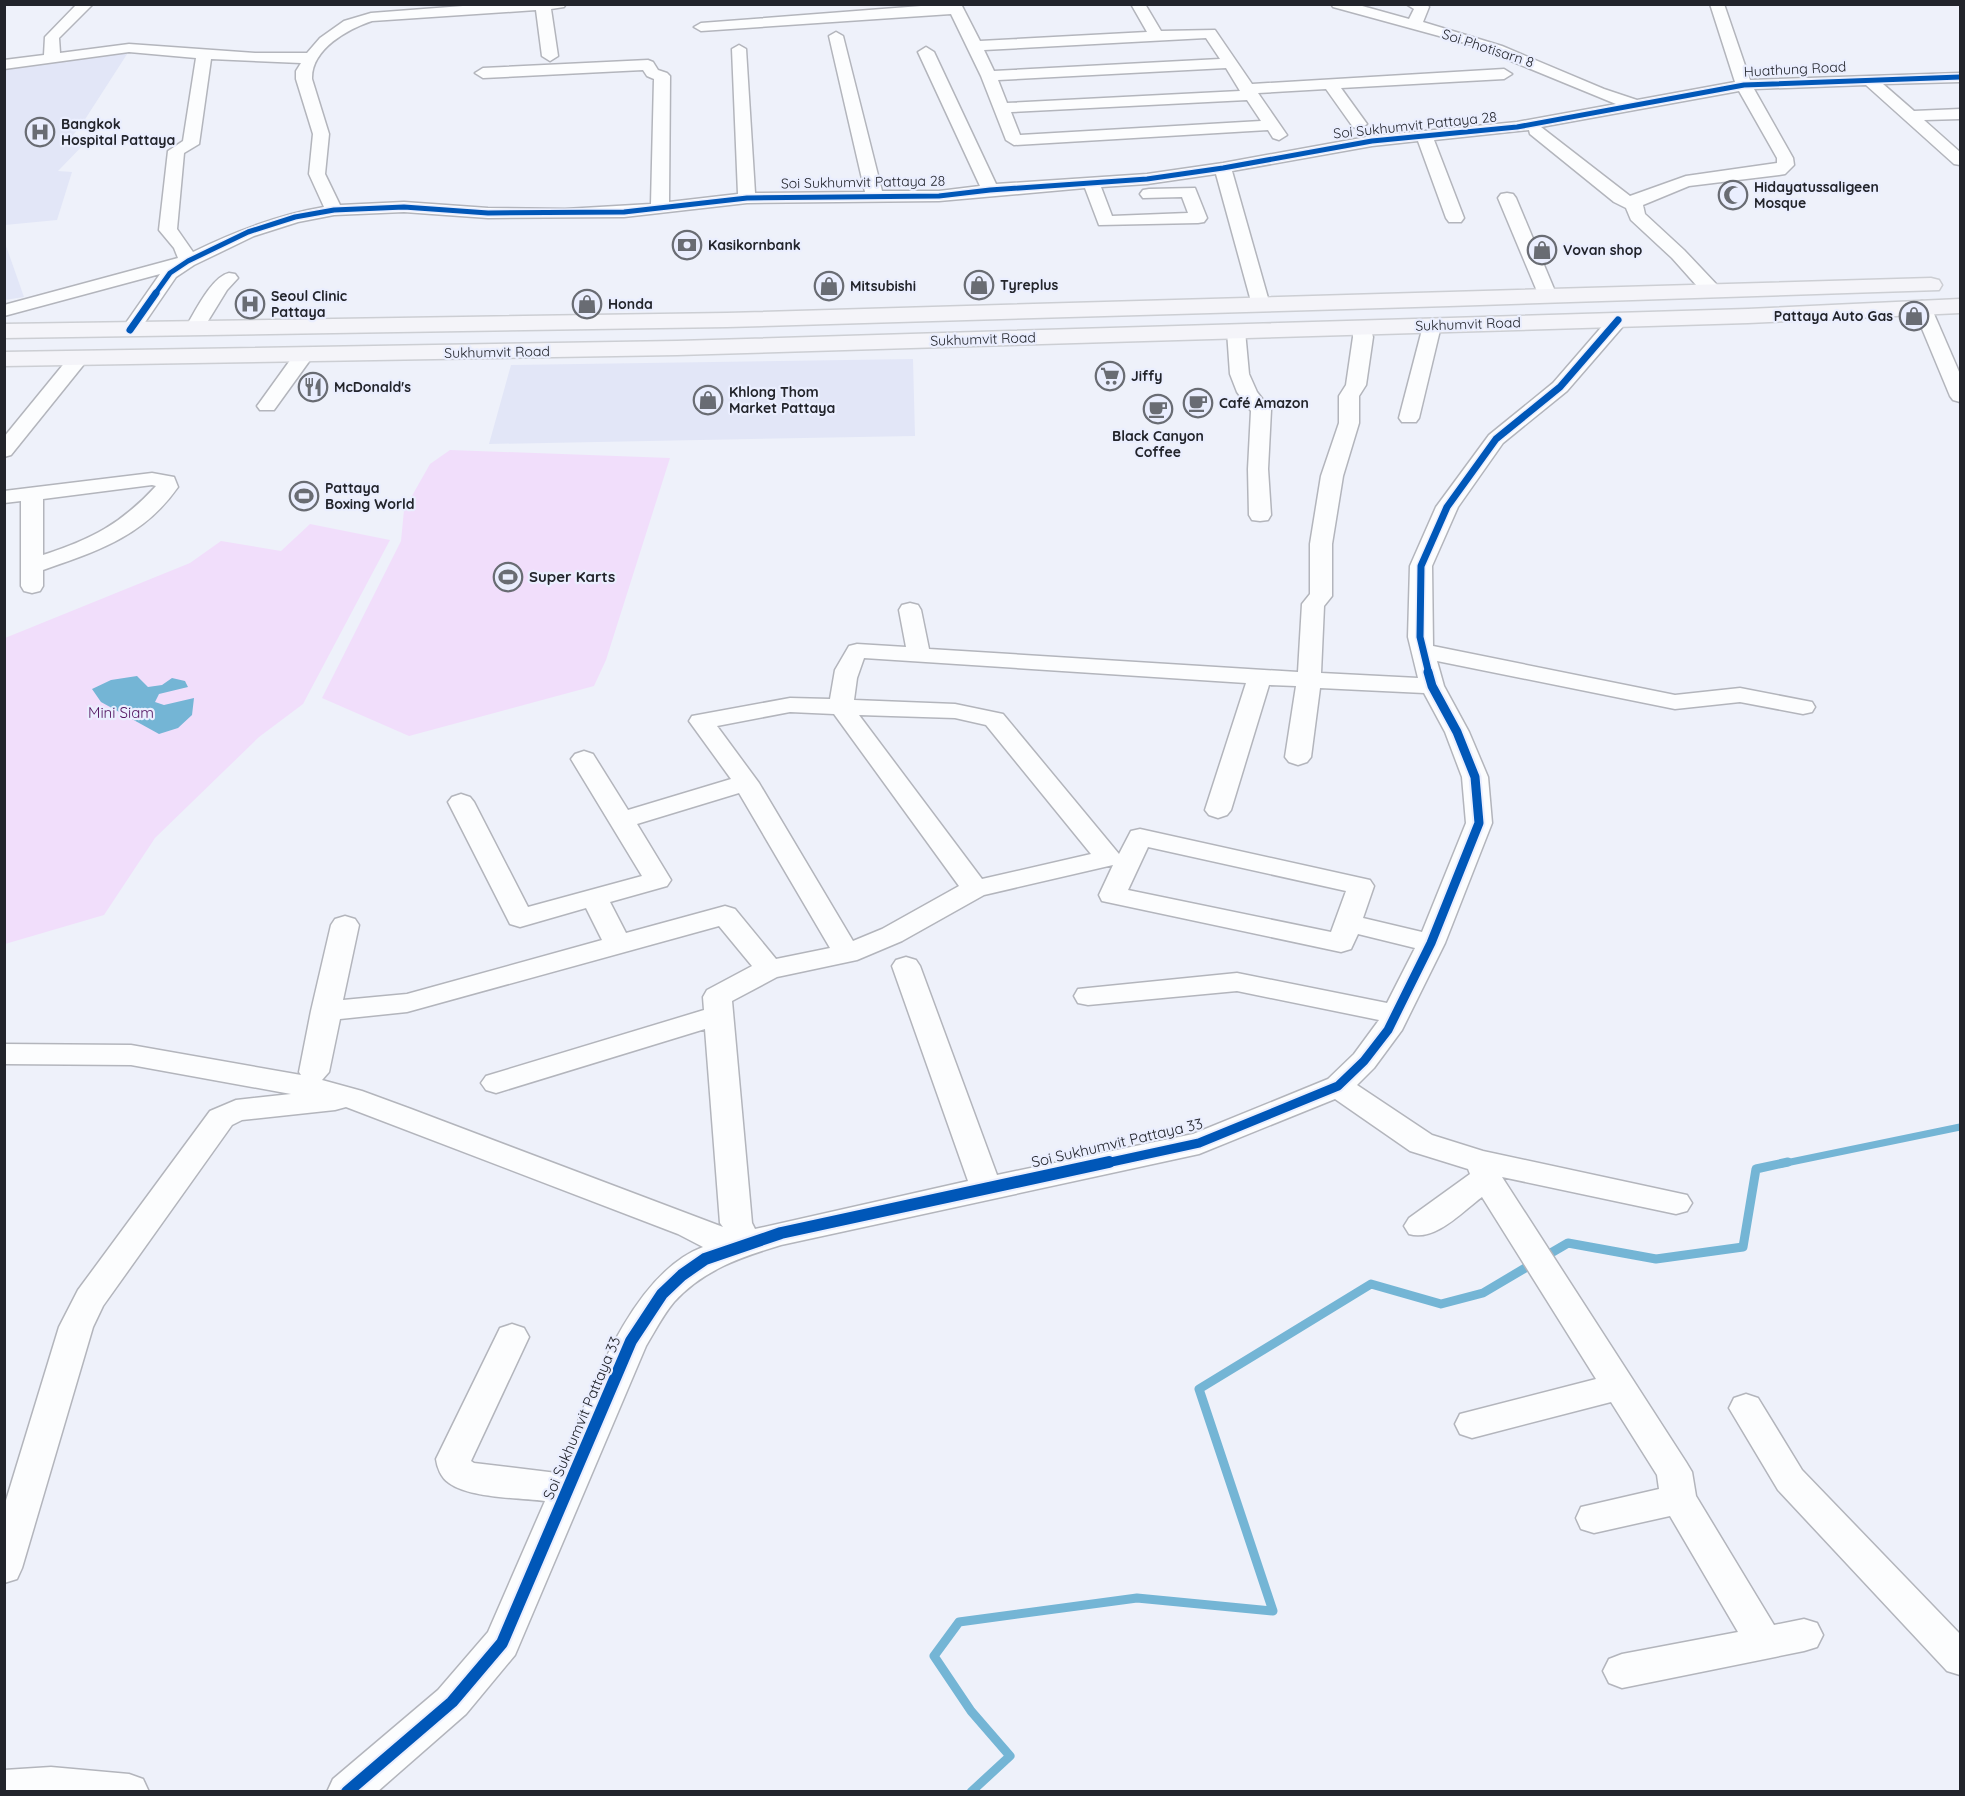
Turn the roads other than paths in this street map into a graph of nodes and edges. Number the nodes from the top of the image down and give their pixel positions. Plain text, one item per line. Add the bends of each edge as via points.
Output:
1 (86, 4) edge
2 (559, 4) edge
3 (1138, 4) edge
4 (1338, 4) edge
5 (1413, 4) edge
6 (1717, 4) edge
7 (543, 6) junction
8 (955, 7) edge
9 (496, 8) edge
10 (1414, 25) junction
11 (701, 27) dead end
12 (1156, 35) junction
13 (837, 36) dead end
14 (974, 46) junction
15 (739, 49) dead end
16 (926, 52) dead end
17 (550, 56) dead end
18 (311, 58) junction
19 (52, 59) junction
20 (202, 59) dead end
21 (1229, 63) junction
22 (4, 65) edge
23 (480, 74) dead end
24 (1504, 74) dead end
25 (989, 76) junction
26 (1960, 77) edge
27 (1868, 79) junction
28 (1330, 84) junction
29 (1744, 85) junction
30 (1248, 92) junction
31 (1633, 104) junction
32 (1003, 108) junction
33 (1960, 114) edge
34 (1910, 116) junction
35 (1270, 124) junction
36 (1359, 124) dead end
37 (1536, 131) dead end
38 (1424, 136) junction
39 (1300, 153) junction
40 (1960, 160) edge
41 (1222, 168) junction
42 (990, 190) junction
43 (1095, 190) junction
44 (747, 198) junction
45 (875, 198) junction
46 (1507, 198) dead end
47 (1634, 205) junction
48 (660, 208) junction
49 (334, 210) junction
50 (1455, 218) dead end
51 (188, 261) junction
52 (229, 278) dead end
53 (1949, 284) dead end
54 (1712, 291) junction
55 (1548, 296) junction
56 (1261, 304) junction
57 (1960, 306) edge
58 (1922, 307) junction
59 (4, 311) edge
60 (811, 318) junction
61 (732, 320) junction
62 (1618, 320) junction
63 (1432, 326) junction
64 (1362, 328) junction
65 (130, 330) junction
66 (192, 330) junction
67 (4, 331) edge
68 (1236, 331) junction
69 (812, 344) junction
70 (728, 346) junction
71 (303, 356) junction
72 (4, 359) edge
73 (78, 359) junction
74 (1960, 396) edge
75 (267, 406) dead end
76 (1409, 418) dead end
77 (4, 451) edge
78 (32, 494) junction
79 (4, 497) edge
80 (1260, 515) dead end
81 (910, 610) dead end
82 (1422, 651) junction
83 (919, 655) junction
84 (1260, 676) junction
85 (1309, 680) junction
86 (1432, 686) junction
87 (1803, 707) dead end
88 (842, 708) junction
89 (1298, 757) dead end
90 (584, 759) dead end
91 (746, 783) junction
92 (461, 802) dead end
93 (1218, 810) dead end
94 (621, 820) junction
95 (975, 889) junction
96 (595, 898) junction
97 (1348, 923) junction
98 (345, 925) dead end
99 (1431, 943) junction
100 (618, 945) junction
101 (847, 954) junction
102 (906, 966) dead end
103 (769, 969) junction
104 (1088, 996) dead end
105 (325, 1011) junction
106 (1396, 1014) junction
107 (720, 1015) junction
108 (4, 1054) edge
109 (314, 1072) dead end
110 (496, 1083) dead end
111 (1338, 1086) junction
112 (351, 1098) junction
113 (1484, 1170) junction
114 (986, 1187) junction
115 (1676, 1203) dead end
116 (1420, 1226) dead end
117 (737, 1247) junction
118 (512, 1337) dead end
119 (1620, 1386) junction
120 (1746, 1408) dead end
121 (1472, 1424) dead end
122 (568, 1490) junction
123 (1679, 1499) junction
124 (1594, 1518) dead end
125 (4, 1568) edge
126 (1804, 1635) dead end
127 (1764, 1642) junction
128 (1960, 1659) edge
129 (1622, 1671) dead end
130 (4, 1788) edge
131 (63, 1788) edge
132 (129, 1791) edge
133 (347, 1791) edge

1 - 19 street via 52,37
2 - 7 street
3 - 12 street
4 - 10 street, Soi Photisarn 8
5 - 10 street via 1422,7
6 - 29 street
7 - 9 street
7 - 17 street
8 - 11 street
8 - 14 street
9 - 18 street via 371,17 336,32
10 - 31 street, Soi Photisarn 8 via 1495,48 1607,98
12 - 14 street
12 - 21 street via 1210,33
13 - 45 street
14 - 25 street
15 - 44 street
16 - 42 street
18 - 19 street via 129,48
18 - 49 street via 304,79 321,134 317,174
19 - 22 street
20 - 51 street via 191,144 176,151 168,230
21 - 25 street
21 - 30 street
23 - 48 street via 577,77 648,65 652,73 662,76
24 - 28 street
25 - 32 street
26 - 27 street, Huathung Road
27 - 29 street, Huathung Road
27 - 34 street
28 - 30 street
28 - 36 street
29 - 31 street, Huathung Road
29 - 47 street via 1786,165 1779,170 1686,181 1636,200
30 - 32 street
30 - 35 street
31 - 38 street, Soi Sukhumvit Pattaya 28 via 1516,127
32 - 35 street via 1014,141
33 - 34 street
34 - 40 street
35 - 39 street
37 - 47 street
38 - 39 street, Soi Sukhumvit Pattaya 28
38 - 50 street
39 - 41 street, Soi Sukhumvit Pattaya 28
41 - 43 street, Soi Sukhumvit Pattaya 28
41 - 56 street
42 - 43 street, Soi Sukhumvit Pattaya 28
42 - 45 street, Soi Sukhumvit Pattaya 28
43 - 43 street via 1105,221 1198,218 1189,192
44 - 45 street, Soi Sukhumvit Pattaya 28
44 - 48 street, Soi Sukhumvit Pattaya 28
46 - 55 street
47 - 54 street via 1637,216
48 - 49 street, Soi Sukhumvit Pattaya 28 via 565,214 404,207
49 - 51 street, Soi Sukhumvit Pattaya 28 via 248,232
51 - 59 street
51 - 65 street, Soi Sukhumvit Pattaya 28 via 170,273
52 - 66 street
53 - 54 highway, Sukhumvit Road
54 - 55 highway, Sukhumvit Road
55 - 56 highway, Sukhumvit Road
56 - 60 highway, Sukhumvit Road
57 - 58 highway, Sukhumvit Road
58 - 62 highway, Sukhumvit Road
58 - 74 street
60 - 61 highway, Sukhumvit Road
60 - 69 highway via 789,322 782,330
61 - 66 highway, Sukhumvit Road
61 - 70 highway via 752,322 760,330 758,335
62 - 63 highway, Sukhumvit Road
62 - 82 street, Soi Sukhumvit Pattaya 33 via 1560,387 1496,439 1447,507 1421,566
63 - 64 highway, Sukhumvit Road
63 - 76 street
64 - 68 highway, Sukhumvit Road
64 - 85 street via 1356,385 1349,396 1349,423 1332,476 1321,544 1321,596 1313,604
65 - 66 highway, Sukhumvit Road
65 - 67 highway, Sukhumvit Road
68 - 69 highway, Sukhumvit Road
68 - 80 street via 1241,384 1261,410
69 - 70 highway, Sukhumvit Road
70 - 71 highway, Sukhumvit Road
71 - 73 highway, Sukhumvit Road
71 - 75 street
72 - 73 highway, Sukhumvit Road
73 - 77 street
78 - 78 street via 32,576 116,534 167,487 167,481 152,479
78 - 79 street
81 - 83 street
82 - 86 street, Soi Sukhumvit Pattaya 33
82 - 87 street via 1675,702 1740,695
83 - 84 street
83 - 88 street via 857,651 849,659
84 - 85 street
84 - 93 street
85 - 86 street
85 - 89 street
86 - 99 street, Soi Sukhumvit Pattaya 33 via 1457,732 1474,777 1479,823
88 - 91 street via 790,705 701,722
88 - 95 street
88 - 95 street via 955,711 994,719 1108,858
90 - 94 street
91 - 94 street
91 - 101 street
92 - 96 street via 520,918
94 - 96 street via 658,880
95 - 101 street via 892,935
96 - 100 street
97 - 97 street via 1362,886 1140,837 1112,895 1341,943
97 - 99 street
98 - 105 street
99 - 106 street, Soi Sukhumvit Pattaya 33
100 - 103 street via 725,915
100 - 105 street via 407,1003
101 - 103 street
102 - 114 street
103 - 107 street via 717,997
104 - 106 street via 1237,982
105 - 109 street
106 - 111 street, Soi Sukhumvit Pattaya 33 via 1364,1061
107 - 110 street
107 - 117 street
108 - 112 street via 131,1054 260,1076
111 - 113 street via 1421,1143
111 - 114 street, Soi Sukhumvit Pattaya 33 via 1199,1143
112 - 117 street
112 - 125 street via 236,1110 221,1118 90,1299 76,1328
113 - 115 street
113 - 116 street
113 - 119 street
114 - 117 street, Soi Sukhumvit Pattaya 33
117 - 122 street, Soi Sukhumvit Pattaya 33 via 705,1260 662,1294 631,1341
118 - 122 street via 453,1459 454,1467 468,1477
119 - 121 street
119 - 123 street via 1674,1472
120 - 128 street via 1790,1480
122 - 133 street, Soi Sukhumvit Pattaya 33 via 502,1643 452,1702
123 - 124 street
123 - 127 street
126 - 127 street
127 - 129 street
130 - 131 street via 29,1784
131 - 132 street

